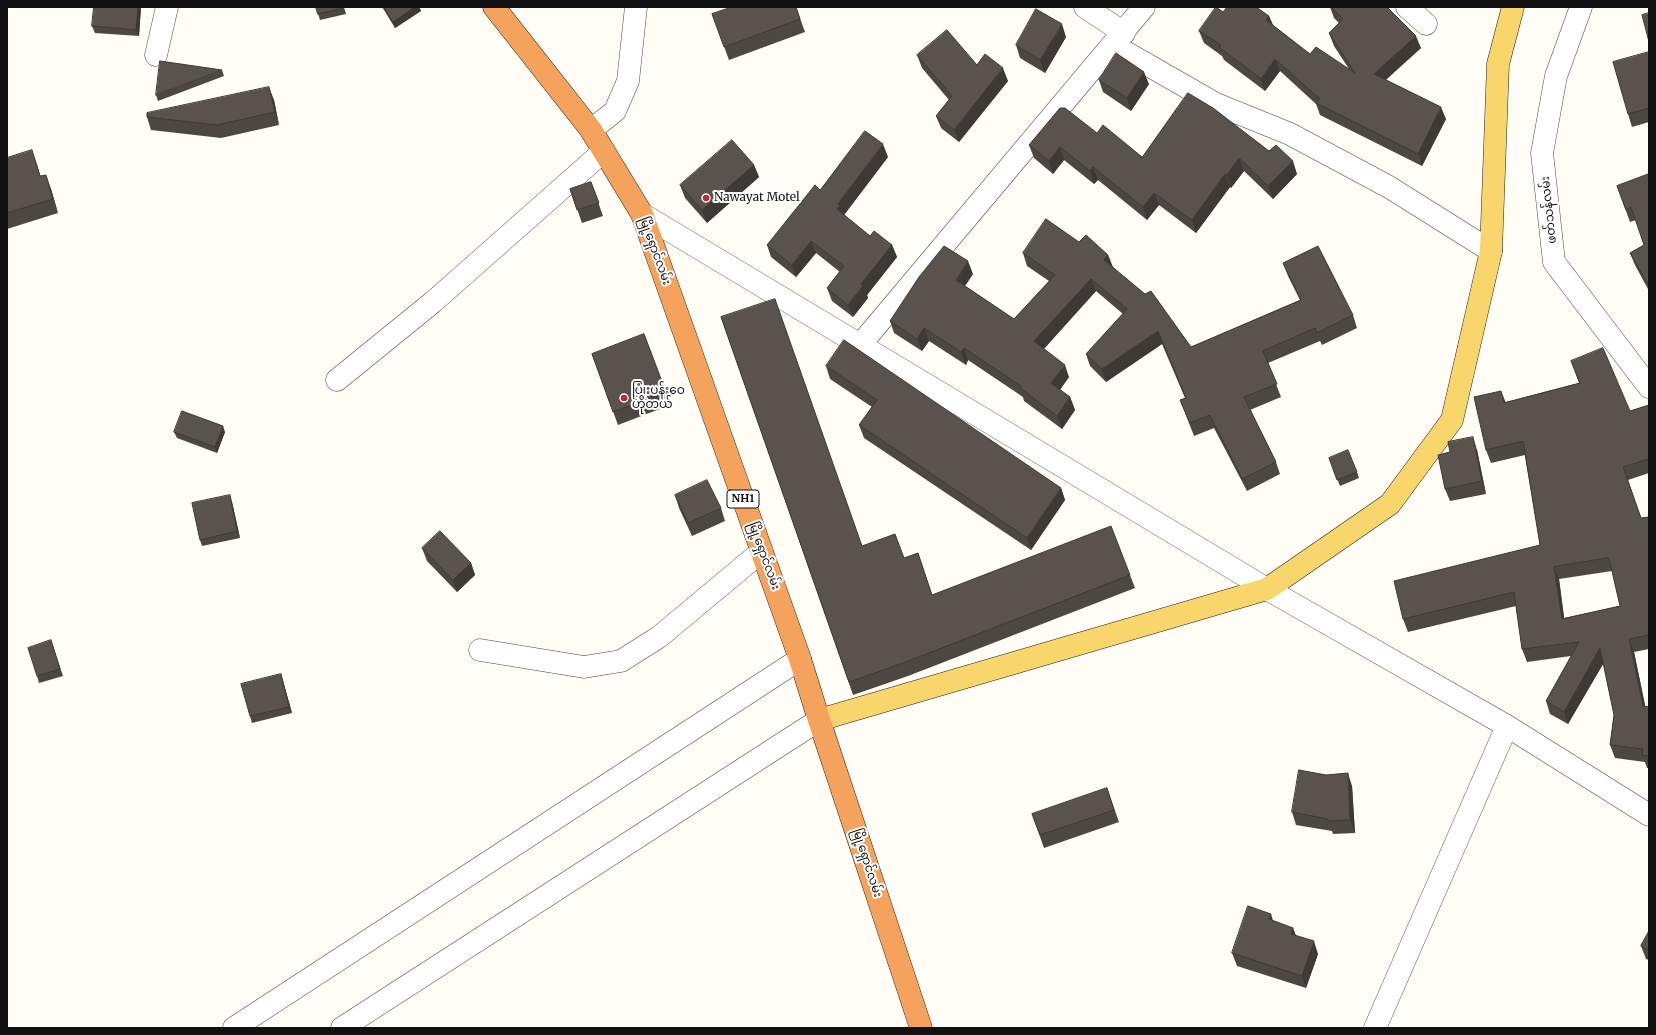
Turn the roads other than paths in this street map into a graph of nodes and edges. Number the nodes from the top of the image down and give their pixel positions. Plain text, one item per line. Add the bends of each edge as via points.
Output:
1 (167, 7) edge
2 (494, 7) edge
3 (636, 7) edge
4 (1085, 7) edge
5 (1144, 7) edge
6 (1407, 7) edge
7 (1513, 7) edge
8 (1581, 7) edge
9 (1426, 24) dead end
10 (1118, 39) junction
11 (156, 55) dead end
12 (591, 130) junction
13 (604, 151) junction
14 (642, 214) junction
15 (1491, 251) junction
16 (860, 345) junction
17 (337, 380) dead end
18 (1649, 387) edge
19 (762, 551) junction
20 (1267, 589) junction
21 (480, 650) dead end
22 (800, 658) junction
23 (819, 720) junction
24 (1507, 726) junction
25 (1649, 815) edge
26 (234, 1028) edge
27 (342, 1028) edge
28 (921, 1028) edge
29 (1375, 1028) edge

1 - 11 street
2 - 12 highway, မြို့ရှောင်လမ်း / NH1
3 - 12 street via 628,82 615,111
4 - 10 street
5 - 10 street
6 - 9 street
7 - 15 main road via 1498,64
8 - 18 street, ဖတ်သန်လမ်း via 1556,76 1542,153 1554,262
10 - 15 street via 1216,104 1290,134 1388,187
10 - 16 street
12 - 13 highway, မြို့ရှောင်လမ်း / NH1
13 - 14 highway, မြို့ရှောင်လမ်း / NH1
13 - 17 street via 433,302
14 - 16 street
14 - 19 highway, မြို့ရှောင်လမ်း / NH1
15 - 20 main road via 1452,420 1390,504
16 - 20 street
19 - 21 street via 659,637 621,661 584,667
19 - 22 highway, မြို့ရှောင်လမ်း / NH1
20 - 23 main road
20 - 24 street
22 - 23 highway, မြို့ရှောင်လမ်း / NH1
22 - 26 street
23 - 27 street
23 - 28 highway, မြို့ရှောင်လမ်း / NH1
24 - 25 street
24 - 29 street

